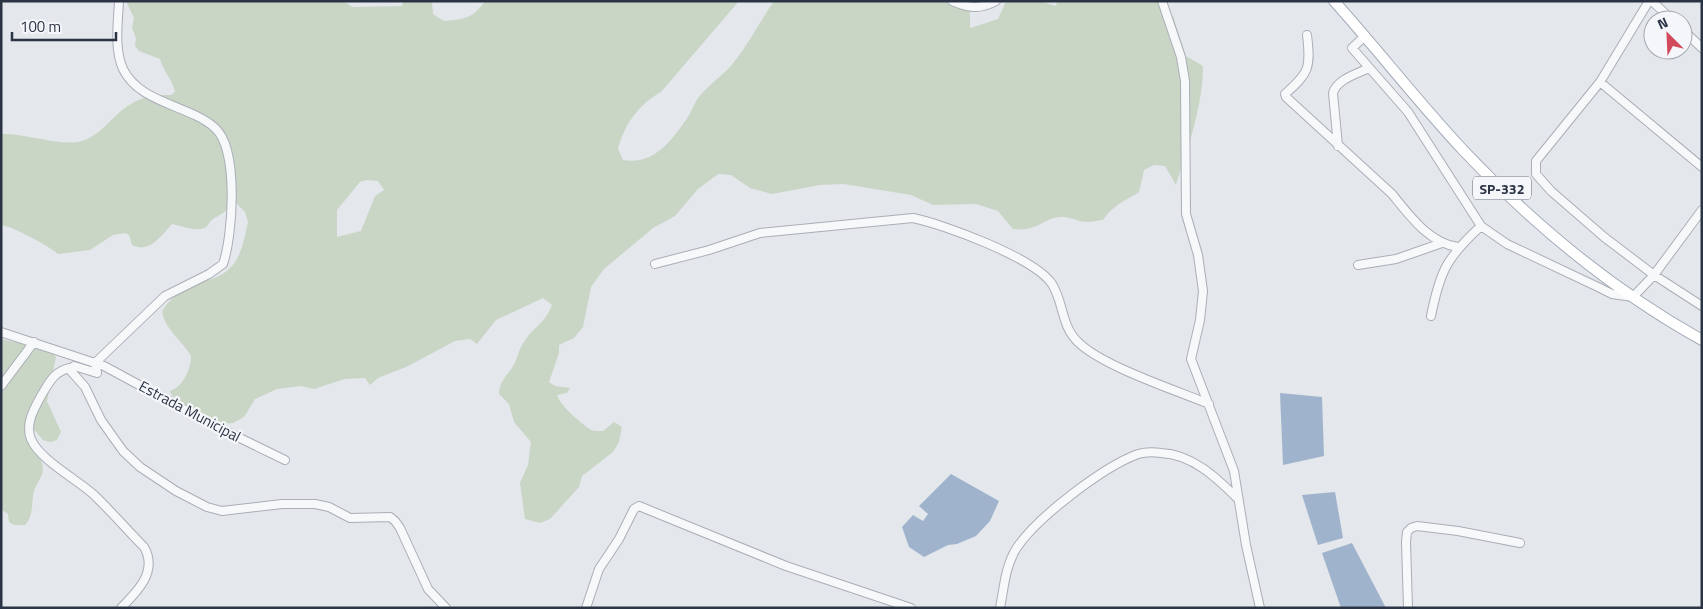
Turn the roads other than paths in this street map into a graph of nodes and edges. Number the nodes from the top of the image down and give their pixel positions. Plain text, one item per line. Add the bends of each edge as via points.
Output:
1 (119, 1) edge
2 (952, 1) edge
3 (996, 1) edge
4 (1162, 1) edge
5 (1334, 1) edge
6 (1651, 1) edge
7 (1661, 10) edge
8 (1307, 36) dead end
9 (1364, 36) junction
10 (1369, 68) junction
11 (1600, 82) junction
12 (1338, 146) junction
13 (1702, 167) edge
14 (1702, 210) edge
15 (1481, 226) junction
16 (1442, 243) junction
17 (1458, 247) junction
18 (655, 264) dead end
19 (1358, 265) dead end
20 (1654, 276) junction
21 (1634, 297) junction
22 (1702, 306) edge
23 (1431, 316) dead end
24 (1, 332) edge
25 (1702, 340) edge
26 (34, 342) junction
27 (95, 363) junction
28 (70, 368) junction
29 (1, 386) edge
30 (1209, 404) junction
31 (285, 460) dead end
32 (1238, 499) junction
33 (1520, 543) dead end
34 (121, 608) edge
35 (446, 608) edge
36 (586, 608) edge
37 (911, 608) edge
38 (1000, 608) edge
39 (1260, 608) edge
40 (1408, 608) edge

1 - 27 street via 118,42 124,71 152,97 214,127 224,138 232,192 230,237 223,264 217,270 164,296
2 - 3 street via 977,8
4 - 30 street via 1181,57 1185,81 1186,214 1203,291 1191,359
5 - 9 main road, SP-332
6 - 7 street
6 - 11 street
8 - 12 street via 1309,53 1304,78 1284,94 1298,111
9 - 10 street via 1352,48
9 - 21 main road, SP-332 via 1411,92 1500,186 1559,239
10 - 12 street via 1344,81 1333,93
10 - 15 street via 1408,112
11 - 13 street
11 - 20 street via 1536,161 1536,174 1540,182
12 - 16 street
14 - 20 street
15 - 17 street
15 - 21 street via 1507,244 1612,294
16 - 17 street
16 - 19 street via 1396,259
17 - 23 street via 1443,271
18 - 30 street via 760,233 912,218 938,223 1043,273 1054,288 1067,329 1088,350 1108,362
20 - 21 street
20 - 22 street
21 - 25 main road, SP-332
24 - 26 street, Estrada Municipal
26 - 27 street, Estrada Municipal
26 - 29 street
27 - 28 street via 97,373 74,366
27 - 31 street, Estrada Municipal
28 - 34 street via 54,374 47,386 28,425 30,438 46,459 95,495 144,547 149,557 148,570 140,588
28 - 35 street via 123,451 140,467 176,491 222,511 299,503 330,506 350,518 390,517 400,528 428,589
30 - 32 street via 1234,471
32 - 38 street via 1214,475 1191,462 1164,453 1139,454 1092,480 1026,536 1015,550 1006,573
32 - 39 street
33 - 40 street via 1458,531 1411,528 1406,542
36 - 37 street via 600,569 634,508 639,506 786,566

